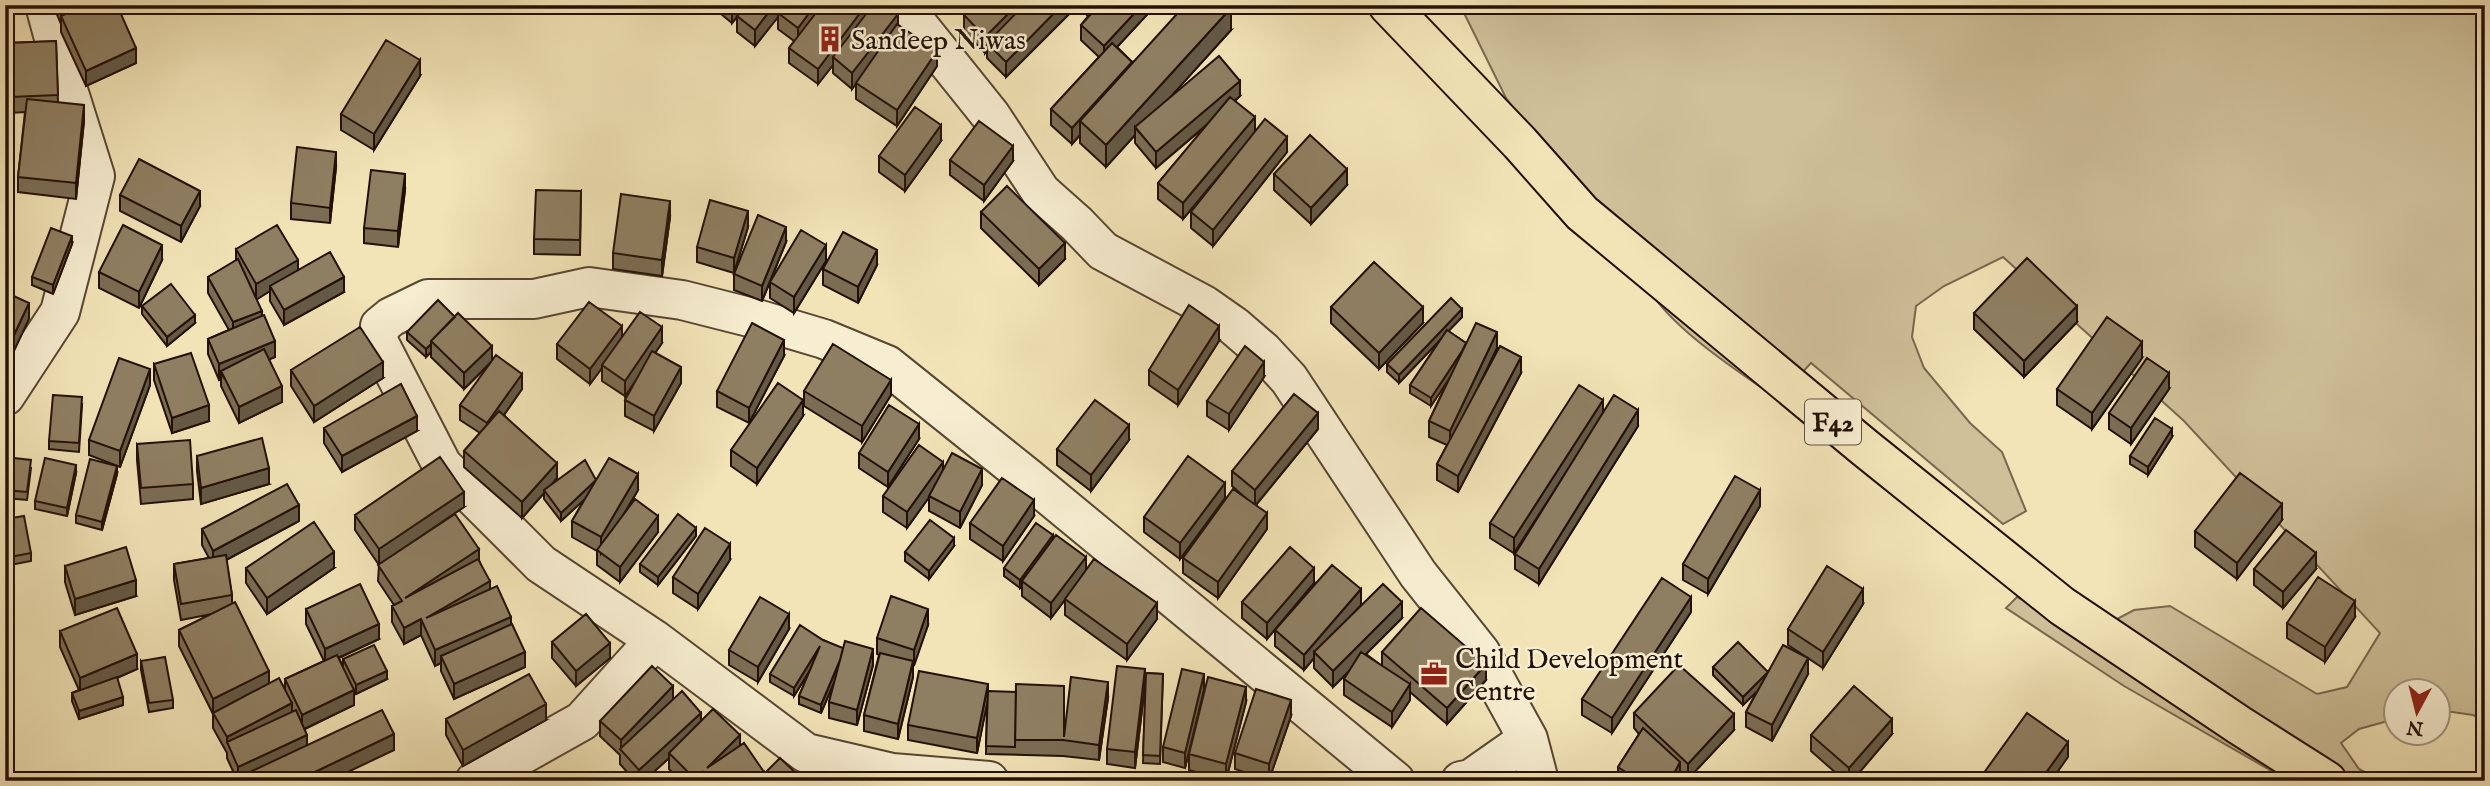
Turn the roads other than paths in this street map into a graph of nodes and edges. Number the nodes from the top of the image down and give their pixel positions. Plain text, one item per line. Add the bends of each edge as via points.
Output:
1 (45, 5) edge
2 (902, 5) edge
3 (1388, 5) edge
4 (5, 396) edge
5 (655, 640) junction
6 (1528, 739) junction
7 (811, 767) edge
8 (475, 781) edge
9 (989, 781) edge
10 (1395, 781) edge
11 (1461, 781) edge
12 (1539, 781) edge
13 (2327, 781) edge

1 - 4 street via 95,176 60,312
2 - 6 street via 991,116 1041,192 1103,251 1234,326 1289,379 1418,574 1480,652
3 - 13 highway, F42 via 1582,213 1864,447 2062,606
5 - 7 street
5 - 8 street via 582,721
5 - 10 street via 541,564 442,465 378,341 380,326 428,299 534,299 589,288 682,300 744,316 824,339 887,365
6 - 11 street via 1471,779
6 - 12 street
7 - 9 street

